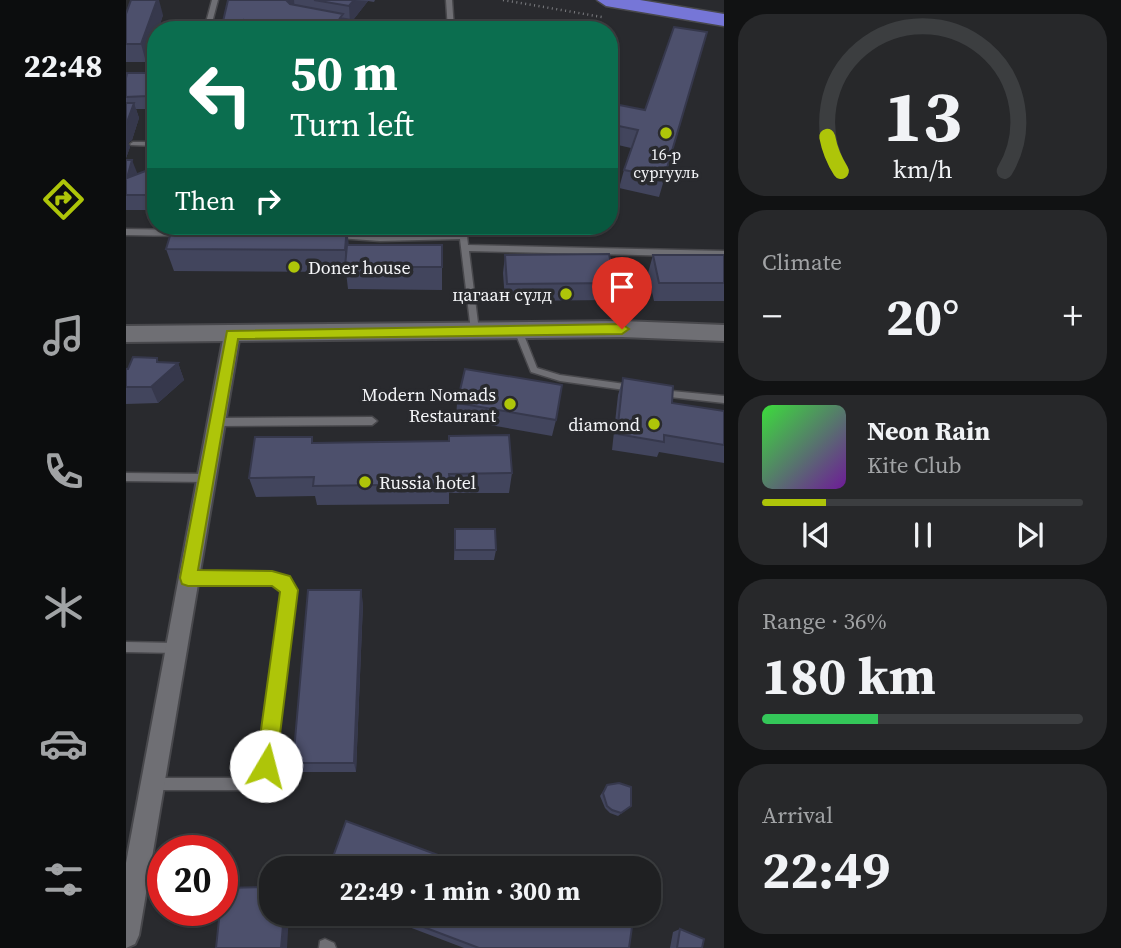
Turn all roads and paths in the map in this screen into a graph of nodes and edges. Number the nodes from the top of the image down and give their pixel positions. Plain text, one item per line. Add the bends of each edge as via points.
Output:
1 (215, 0) edge
2 (449, 0) edge
3 (606, 0) edge
4 (724, 19) edge
5 (209, 21) edge
6 (450, 21) edge
7 (133, 144) dead end
8 (147, 144) edge
9 (126, 232) edge
10 (147, 232) edge
11 (341, 235) edge
12 (380, 235) edge
13 (463, 236) joint
14 (380, 238) junction
15 (464, 248) junction
16 (724, 254) edge
17 (518, 330) junction
18 (474, 331) junction
19 (126, 334) edge
20 (232, 334) junction
21 (724, 334) edge
22 (638, 389) edge
23 (651, 391) edge
24 (724, 400) edge
25 (373, 421) dead end
26 (216, 422) junction
27 (126, 477) edge
28 (206, 478) junction
29 (188, 578) junction
30 (126, 647) edge
31 (176, 648) junction
32 (152, 784) junction
33 (126, 935) edge

1 - 5 lane
2 - 6 lane
3 - 4 highway
7 - 8 lane
9 - 10 lane
11 - 14 lane
12 - 14 lane
13 - 14 lane
13 - 15 lane
15 - 16 lane
15 - 18 lane
17 - 18 main road
17 - 21 main road
17 - 22 lane via 534,370
18 - 20 main road
19 - 20 main road
20 - 26 street
23 - 24 lane
25 - 26 lane
26 - 28 street
27 - 28 lane
28 - 29 street
29 - 31 street
29 - 32 lane via 272,578 284,582 289,590 266,766 255,779 241,784
30 - 31 lane
31 - 32 street
32 - 33 street

